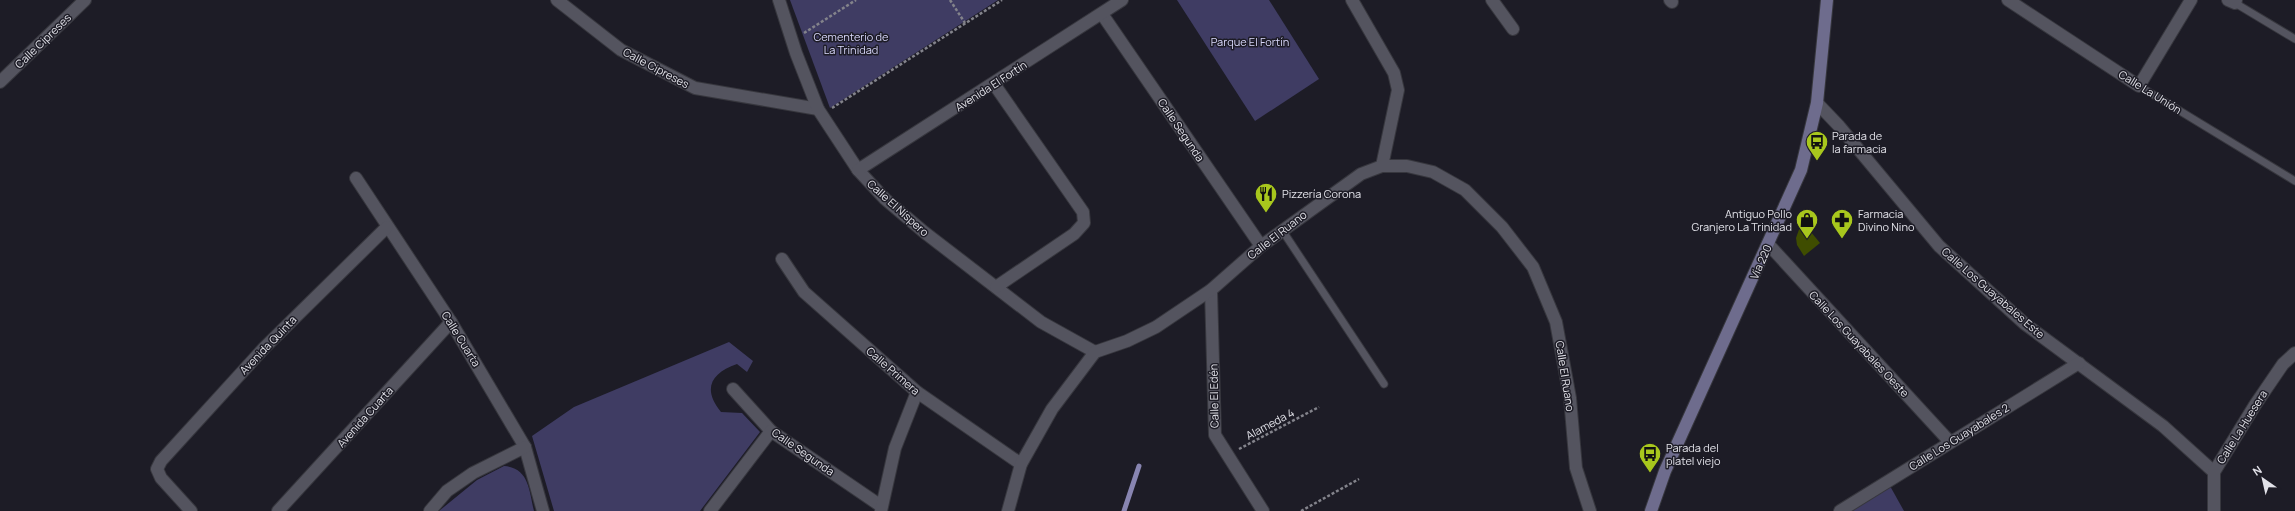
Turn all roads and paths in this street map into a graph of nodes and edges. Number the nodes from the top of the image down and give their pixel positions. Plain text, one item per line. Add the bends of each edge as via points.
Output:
1 (85, 0) edge
2 (557, 0) edge
3 (779, 0) edge
4 (856, 0) edge
5 (950, 0) edge
6 (1002, 0) edge
7 (1122, 0) edge
8 (1352, 0) edge
9 (1492, 0) edge
10 (1827, 0) edge
11 (2008, 0) edge
12 (2190, 0) edge
13 (2233, 1) edge
14 (2026, 5) edge
15 (1102, 14) junction
16 (965, 23) junction
17 (1513, 29) dead end
18 (804, 33) dead end
19 (2295, 39) edge
20 (0, 82) edge
21 (994, 84) junction
22 (2140, 86) junction
23 (1817, 103) junction
24 (820, 112) junction
25 (1382, 166) junction
26 (858, 170) junction
27 (356, 178) dead end
28 (2295, 181) edge
29 (387, 227) junction
30 (1282, 230) junction
31 (1769, 245) junction
32 (1261, 246) junction
33 (782, 259) dead end
34 (996, 287) junction
35 (1212, 290) junction
36 (451, 322) junction
37 (1095, 352) junction
38 (2295, 353) edge
39 (2079, 364) junction
40 (1384, 384) dead end
41 (733, 389) dead end
42 (917, 392) junction
43 (1319, 407) dead end
44 (771, 431) junction
45 (1950, 442) junction
46 (525, 447) junction
47 (1228, 455) junction
48 (1021, 464) junction
49 (2214, 472) junction
50 (1359, 478) dead end
51 (881, 508) edge
52 (191, 511) edge
53 (278, 511) edge
54 (430, 511) edge
55 (543, 511) edge
56 (710, 511) edge
57 (1008, 511) edge
58 (1262, 511) edge
59 (1301, 511) edge
60 (1590, 511) edge
61 (1651, 511) edge
62 (1840, 511) edge
63 (2214, 511) edge

1 - 20 street, Calle Cipreses
2 - 24 street, Calle Cipreses via 621,50 695,88
3 - 24 street, Calle El Níspero via 796,53
4 - 18 path
5 - 16 path
6 - 16 path
7 - 15 street, Avenida El Fortín
8 - 25 street via 1394,73 1398,90
9 - 17 street
10 - 23 main road, Vía 220
11 - 14 street, Calle La Unión
12 - 22 street
13 - 19 lane
14 - 22 street, Calle La Unión
15 - 21 street, Avenida El Fortín
15 - 32 street, Calle Segunda
16 - 24 path
21 - 26 street, Avenida El Fortín
21 - 34 street via 1083,212 1084,223 1074,234
22 - 28 lane, Calle La Unión
23 - 31 main road, Vía 220 via 1801,170
23 - 39 street, Calle Los Guayabales Este via 1939,246 2024,324
24 - 26 street, Calle El Níspero
25 - 30 street, Calle El Ruano via 1361,174
25 - 60 street, Calle El Ruano via 1407,166 1433,172 1464,190 1502,227 1533,267 1556,322 1570,398 1576,468
26 - 34 street, Calle El Níspero via 885,199
27 - 29 street, Calle Cuarta
29 - 36 street, Calle Cuarta
29 - 52 street, Avenida Quinta via 264,348 161,461 157,469 161,478
30 - 32 street, Calle El Ruano
30 - 40 lane
31 - 45 street, Calle Los Guayabales Oeste
31 - 61 main road, Vía 220 via 1665,471
32 - 35 street, Calle El Ruano
33 - 42 street, Calle Primera via 804,292
34 - 37 street, Calle El Níspero via 1041,322
35 - 37 street, Calle El Ruano via 1156,327
35 - 47 street, Calle El Edén via 1215,435
36 - 46 street, Calle Cuarta
36 - 53 street, Avenida Cuarta
37 - 48 street via 1052,410
38 - 49 street, Calle La Huesera via 2254,405
39 - 45 street, Calle Los Guayabales 2
39 - 49 street, Calle Los Guayabales Este via 2163,426
41 - 44 street, Calle Segunda
42 - 48 street, Calle Primera
42 - 51 street via 895,448
43 - 47 path, Alameda 4
44 - 51 street, Calle Segunda
44 - 56 street
45 - 62 street, Calle Los Guayabales 2
46 - 54 street via 466,478 447,491
46 - 55 street, Calle Cuarta
47 - 58 street, Calle El Edén
48 - 57 street
49 - 63 street, Calle La Huesera
50 - 59 path

